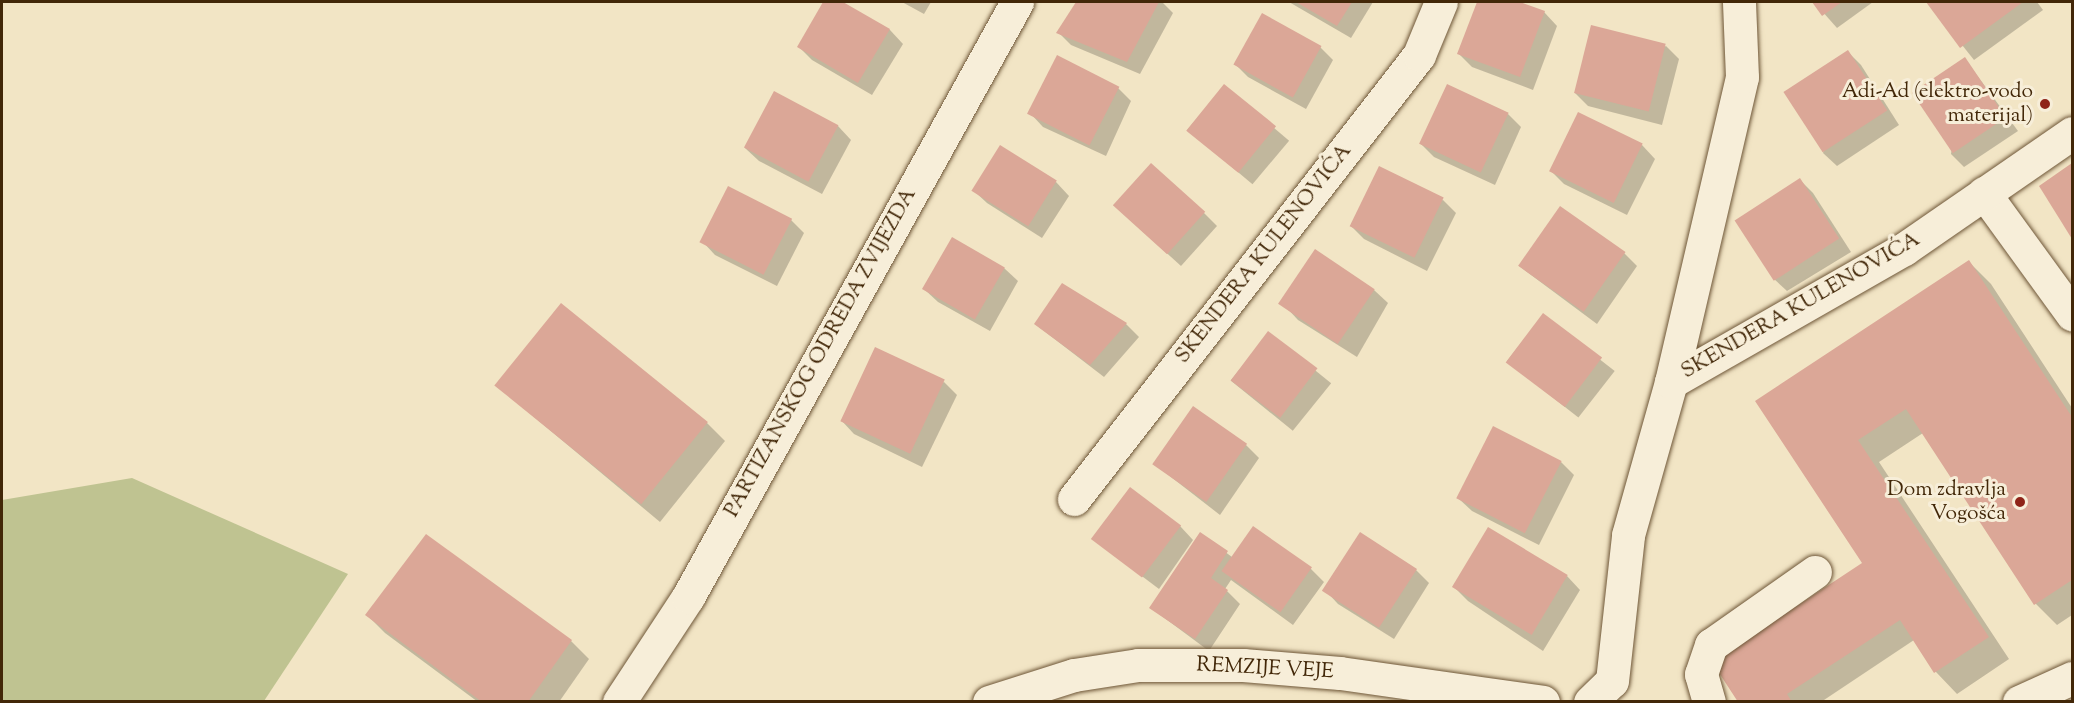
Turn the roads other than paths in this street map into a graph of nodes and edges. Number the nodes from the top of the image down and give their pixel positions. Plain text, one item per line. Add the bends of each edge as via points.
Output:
1 (1017, 2) edge
2 (1442, 2) edge
3 (1739, 2) edge
4 (2073, 133) edge
5 (1984, 193) junction
6 (2073, 314) edge
7 (1671, 382) junction
8 (1074, 499) dead end
9 (1815, 572) dead end
10 (2073, 678) edge
11 (619, 702) edge
12 (989, 702) edge
13 (1543, 702) edge
14 (1590, 702) edge
15 (1709, 702) edge
16 (2019, 702) edge

1 - 11 street, PARTIZANSKOG ODREDA ZVIJEZDA via 688,597
2 - 8 street, SKENDERA KULENOVIĆA via 1419,55
3 - 7 street, SKENDERA KULENOVIĆA via 1742,77
4 - 5 street, SKENDERA KULENOVIĆA
5 - 6 street
5 - 7 street, SKENDERA KULENOVIĆA via 1904,249
7 - 14 street via 1628,535 1612,681
9 - 15 street via 1711,645 1701,674
10 - 16 street
12 - 13 street, REMZIJE VEJE via 1074,675 1138,665 1243,665 1340,673

